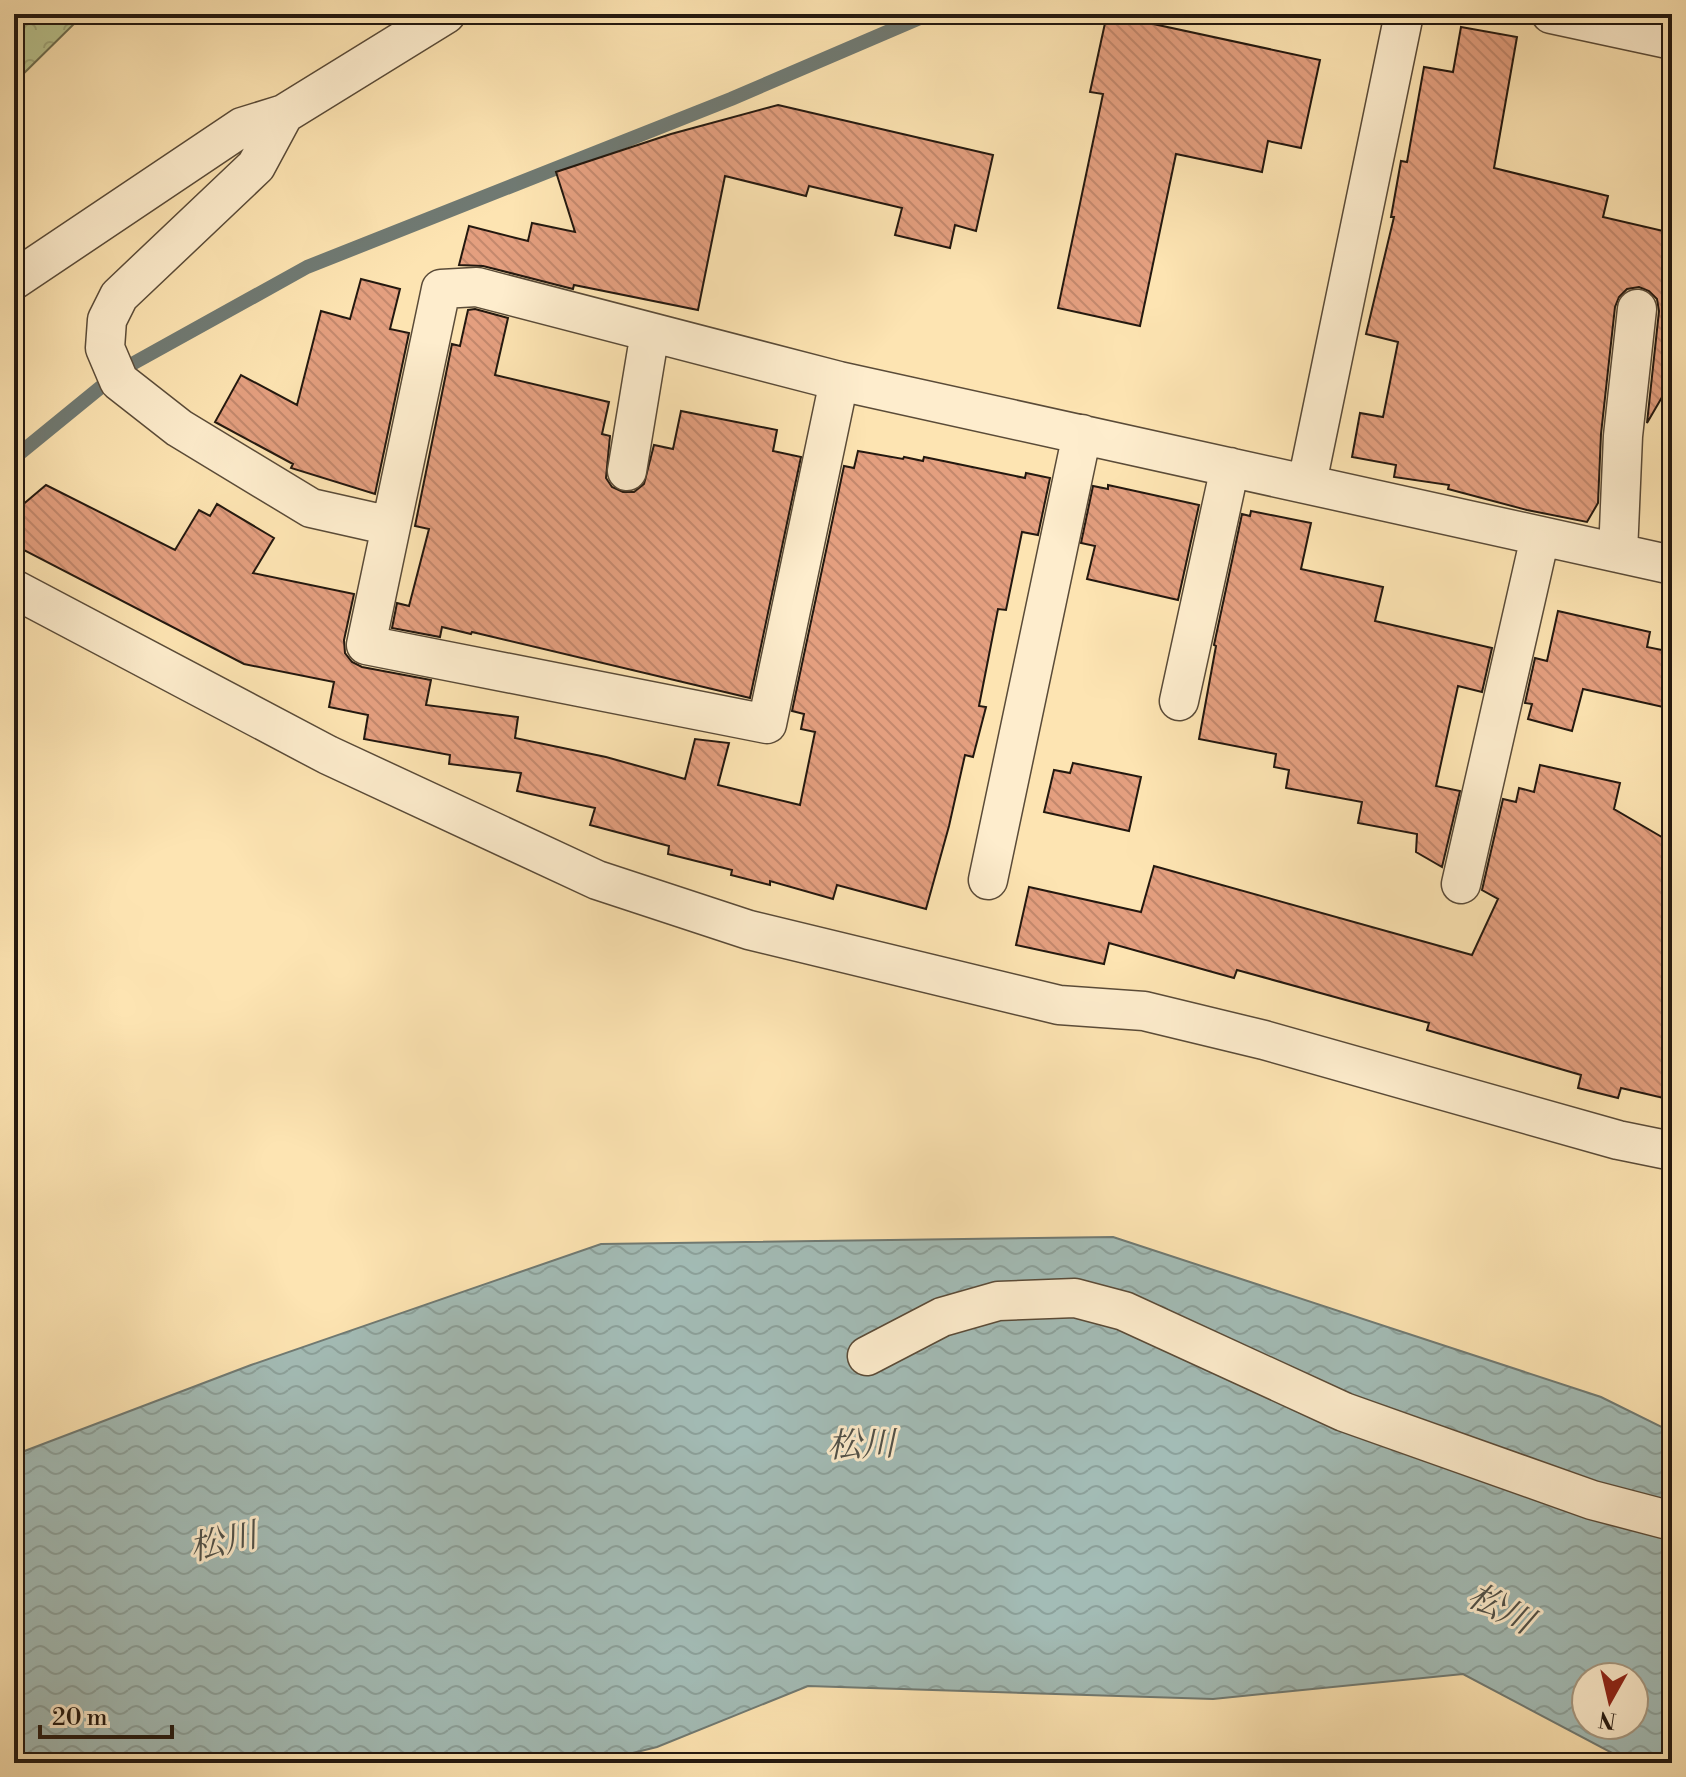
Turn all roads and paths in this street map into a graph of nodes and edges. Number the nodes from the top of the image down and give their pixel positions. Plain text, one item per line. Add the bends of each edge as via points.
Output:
1 (446, 14) edge
2 (1404, 14) edge
3 (1551, 14) edge
4 (1672, 40) edge
5 (284, 114) junction
6 (14, 280) edge
7 (1637, 309) dead end
8 (650, 332) junction
9 (839, 381) junction
10 (1082, 434) junction
11 (1230, 467) junction
12 (627, 471) dead end
13 (1307, 483) junction
14 (391, 526) junction
15 (1540, 537) junction
16 (1618, 553) junction
17 (1672, 565) edge
18 (14, 589) edge
19 (1179, 701) dead end
20 (988, 880) dead end
21 (1461, 884) dead end
22 (1672, 1151) edge
23 (867, 1356) dead end
24 (1672, 1521) edge

1 - 5 street
2 - 13 street
3 - 4 street
5 - 6 street via 242,127
5 - 14 street via 256,166 119,296 107,320 105,348 119,381 179,428 311,508
7 - 16 street via 1623,436
8 - 9 street
8 - 12 street
8 - 14 street via 477,287 441,289
9 - 10 street
9 - 14 street via 767,724 366,645
10 - 11 street
10 - 20 street
11 - 13 street
11 - 19 street
13 - 15 street
15 - 16 street
15 - 21 street
16 - 17 street
18 - 22 street via 328,755 597,880 749,930 1059,1005 1144,1011
23 - 24 street via 942,1317 998,1301 1075,1298 1124,1311 1344,1412 1592,1500

